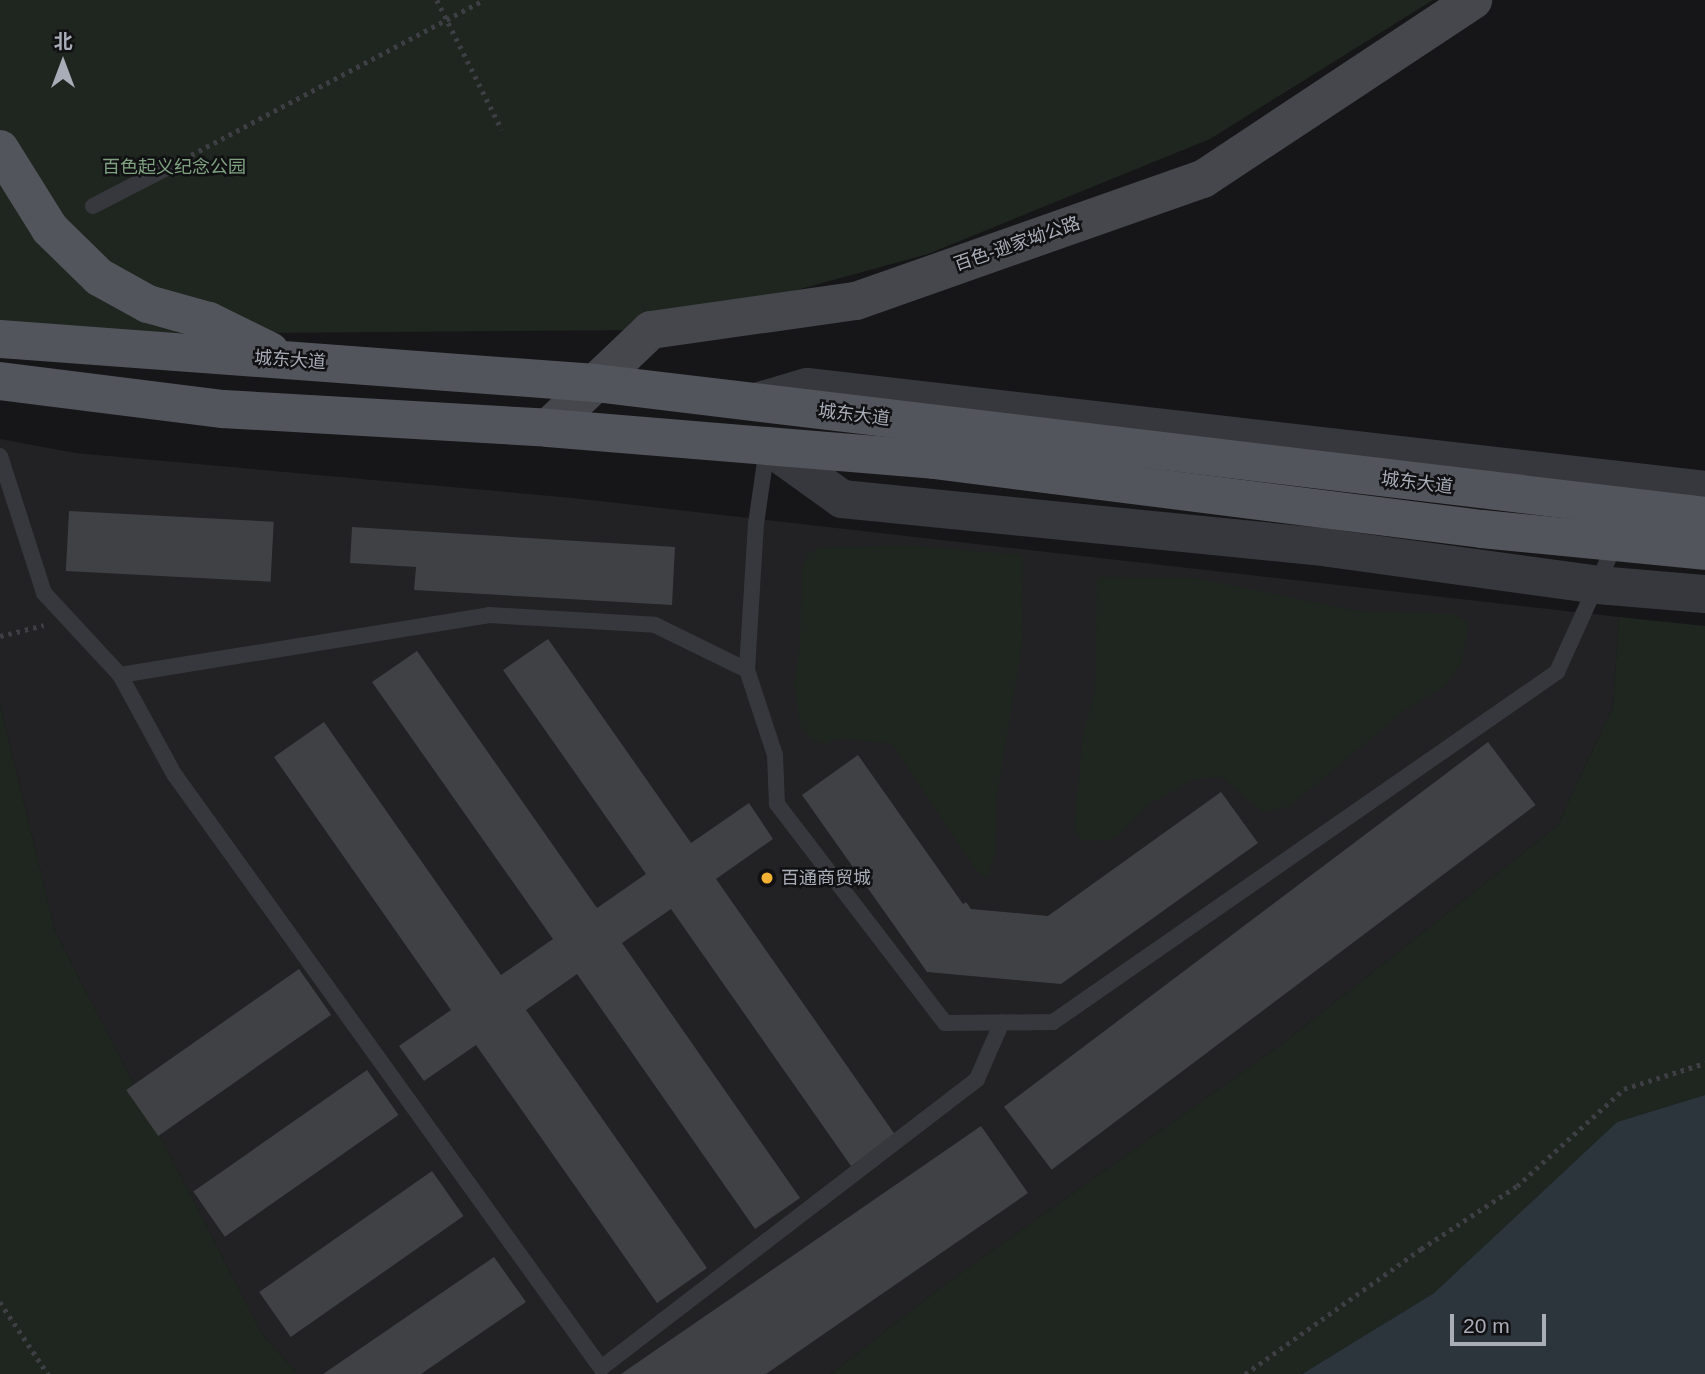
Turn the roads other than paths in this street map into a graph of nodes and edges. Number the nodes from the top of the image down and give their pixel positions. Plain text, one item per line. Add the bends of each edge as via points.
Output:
1 (1473, 0) edge
2 (0, 149) edge
3 (172, 165) road end
4 (93, 206) dead end
5 (0, 339) edge
6 (288, 360) junction
7 (0, 382) edge
8 (595, 383) junction
9 (756, 402) junction
10 (548, 428) junction
11 (768, 446) junction
12 (0, 456) edge
13 (1705, 490) edge
14 (1705, 516) edge
15 (1616, 542) junction
16 (1705, 551) edge
17 (1598, 585) junction
18 (1705, 594) edge
19 (747, 670) junction
20 (120, 675) junction
21 (1002, 1022) junction

1 - 8 main road, 百色-逊家坳公路 via 1203,179 856,300 651,330
2 - 6 main road via 50,229 99,277 148,304 209,321
3 - 4 lane
5 - 6 main road, 城东大道
6 - 8 main road, 城东大道
7 - 10 main road, 城东大道 via 223,409
8 - 9 main road, 城东大道
8 - 10 main road, 百色-逊家坳公路
9 - 13 street via 807,387
9 - 14 main road, 城东大道
10 - 11 main road, 城东大道
11 - 15 main road, 城东大道 via 934,460
11 - 17 street via 842,499 1329,548
11 - 19 lane via 756,524
12 - 20 lane via 44,593
15 - 16 main road, 城东大道
15 - 17 lane
17 - 18 street
17 - 21 lane via 1557,672 1053,1022
19 - 20 lane via 655,625 489,615
19 - 21 lane via 775,755 778,804 945,1023
20 - 21 lane via 174,774 601,1368 977,1079

